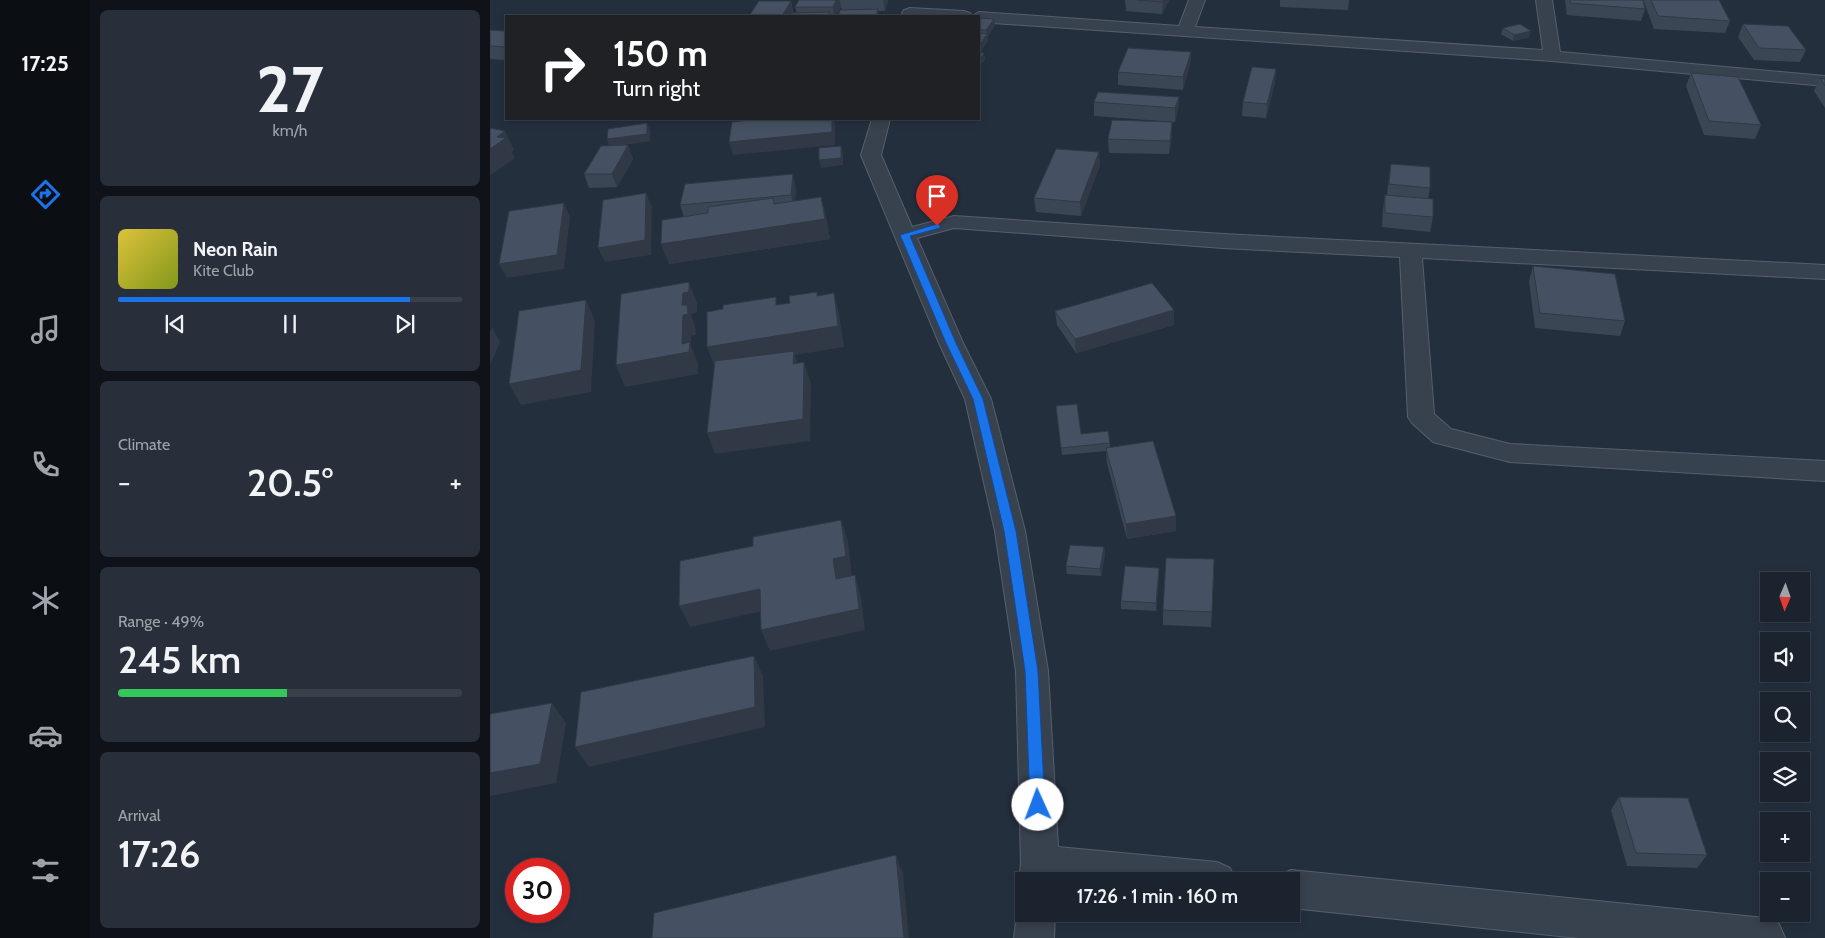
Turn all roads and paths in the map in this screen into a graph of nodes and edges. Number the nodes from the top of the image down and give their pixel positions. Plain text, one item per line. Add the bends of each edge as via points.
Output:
1 (1197, 0) edge
2 (1544, 0) edge
3 (910, 10) edge
4 (955, 15) edge
5 (980, 17) edge
6 (1185, 31) junction
7 (1552, 56) junction
8 (1825, 81) edge
9 (881, 120) edge
10 (905, 235) junction
11 (1411, 251) junction
12 (1825, 272) edge
13 (1825, 471) edge
14 (1039, 872) edge
15 (1300, 890) edge
16 (1035, 922) edge
17 (1034, 938) edge
18 (1765, 938) edge

1 - 6 street
2 - 7 street
3 - 4 street
5 - 6 street
6 - 7 street
7 - 8 street
9 - 10 street via 871,156
10 - 11 street via 954,222 1213,241
10 - 14 street via 978,399 1010,531 1032,671
11 - 12 street
11 - 13 street via 1421,417 1442,436 1510,453
15 - 18 street
16 - 17 street

